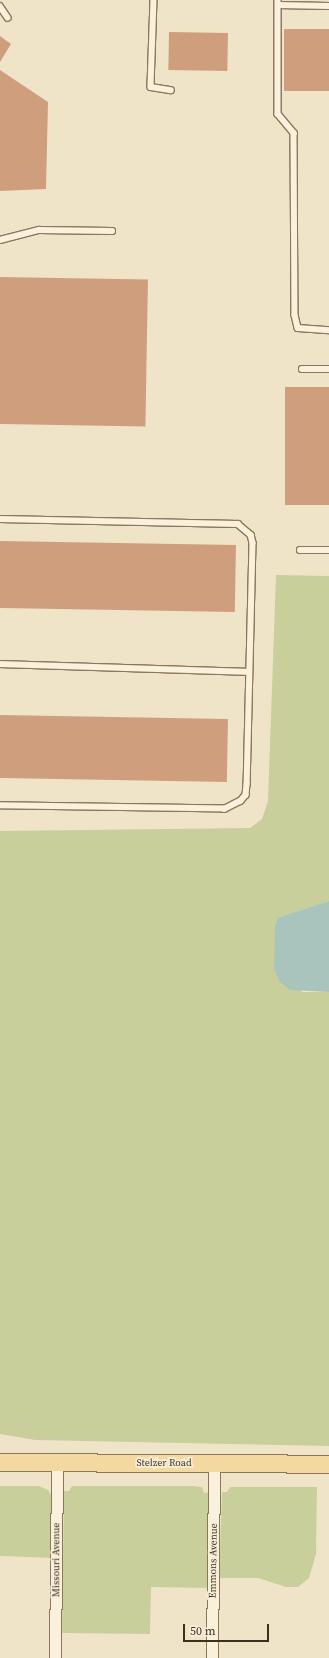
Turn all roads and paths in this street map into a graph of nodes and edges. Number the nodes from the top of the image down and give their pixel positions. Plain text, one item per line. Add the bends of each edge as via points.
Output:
1 (154, 0) edge
2 (278, 2) edge
3 (0, 6) edge
4 (329, 6) edge
5 (8, 18) dead end
6 (171, 90) dead end
7 (112, 231) dead end
8 (0, 240) edge
9 (329, 330) edge
10 (302, 369) dead end
11 (329, 369) edge
12 (0, 519) edge
13 (300, 550) dead end
14 (329, 550) edge
15 (0, 664) edge
16 (249, 672) junction
17 (0, 806) edge
18 (0, 1462) edge
19 (56, 1463) junction
20 (214, 1464) junction
21 (329, 1464) edge
22 (55, 1658) edge
23 (212, 1658) edge

1 - 6 lane via 152,87
2 - 4 lane
2 - 9 lane via 278,114 294,133 295,315 298,328
3 - 5 lane
7 - 8 lane via 39,230
10 - 11 lane
12 - 16 lane via 242,525 251,535 253,543
13 - 14 lane
15 - 16 lane
16 - 17 lane via 246,795 233,806 225,809
18 - 19 main road, Stelzer Road
19 - 20 main road, Stelzer Road
19 - 22 street, Missouri Avenue
20 - 21 main road, Stelzer Road
20 - 23 street, Emmons Avenue

